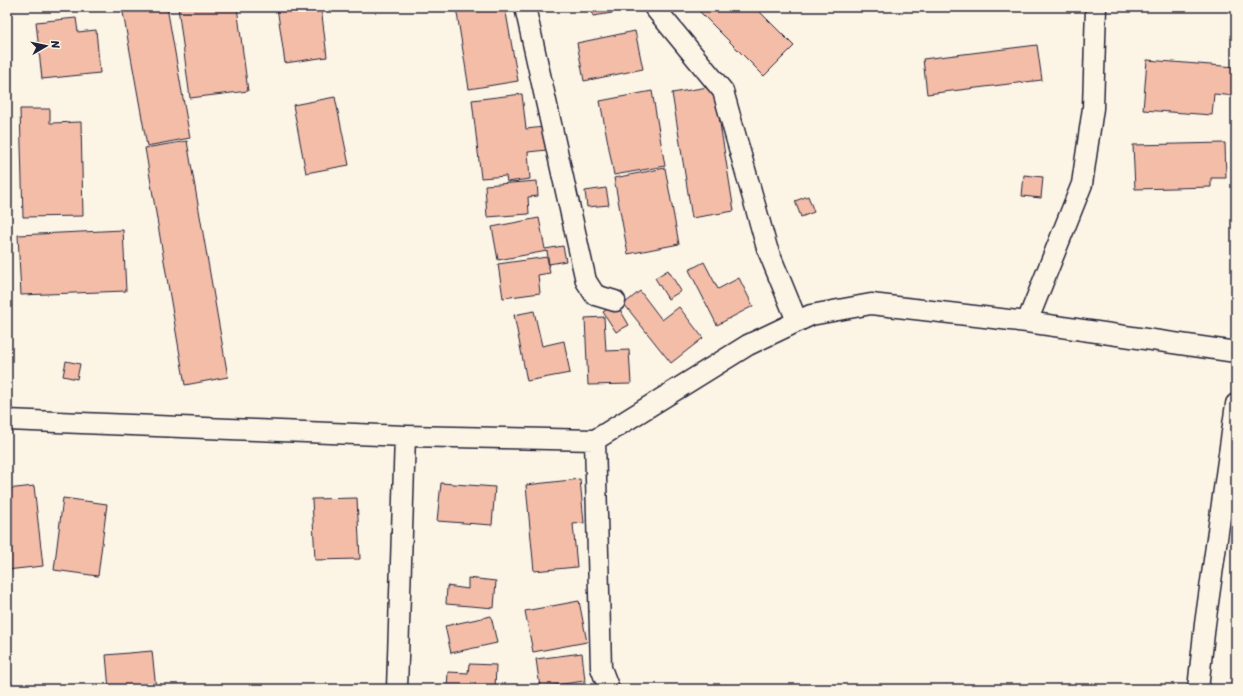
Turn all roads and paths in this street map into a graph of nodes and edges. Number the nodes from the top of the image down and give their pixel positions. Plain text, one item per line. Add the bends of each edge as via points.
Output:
1 (525, 7) edge
2 (654, 7) edge
3 (1096, 7) edge
4 (615, 301) dead end
5 (797, 321) junction
6 (1027, 322) junction
7 (1236, 352) edge
8 (1236, 404) edge
9 (7, 420) edge
10 (405, 436) junction
11 (595, 440) junction
12 (397, 689) edge
13 (609, 689) edge
14 (1198, 689) edge

1 - 4 street via 586,281 595,295
2 - 5 street via 723,91 767,248
3 - 6 street via 1093,108 1082,184
5 - 6 street via 811,315 871,304
5 - 11 street via 748,345
6 - 7 street
8 - 14 street
9 - 10 street
10 - 11 street
10 - 12 street
11 - 13 street via 601,668

